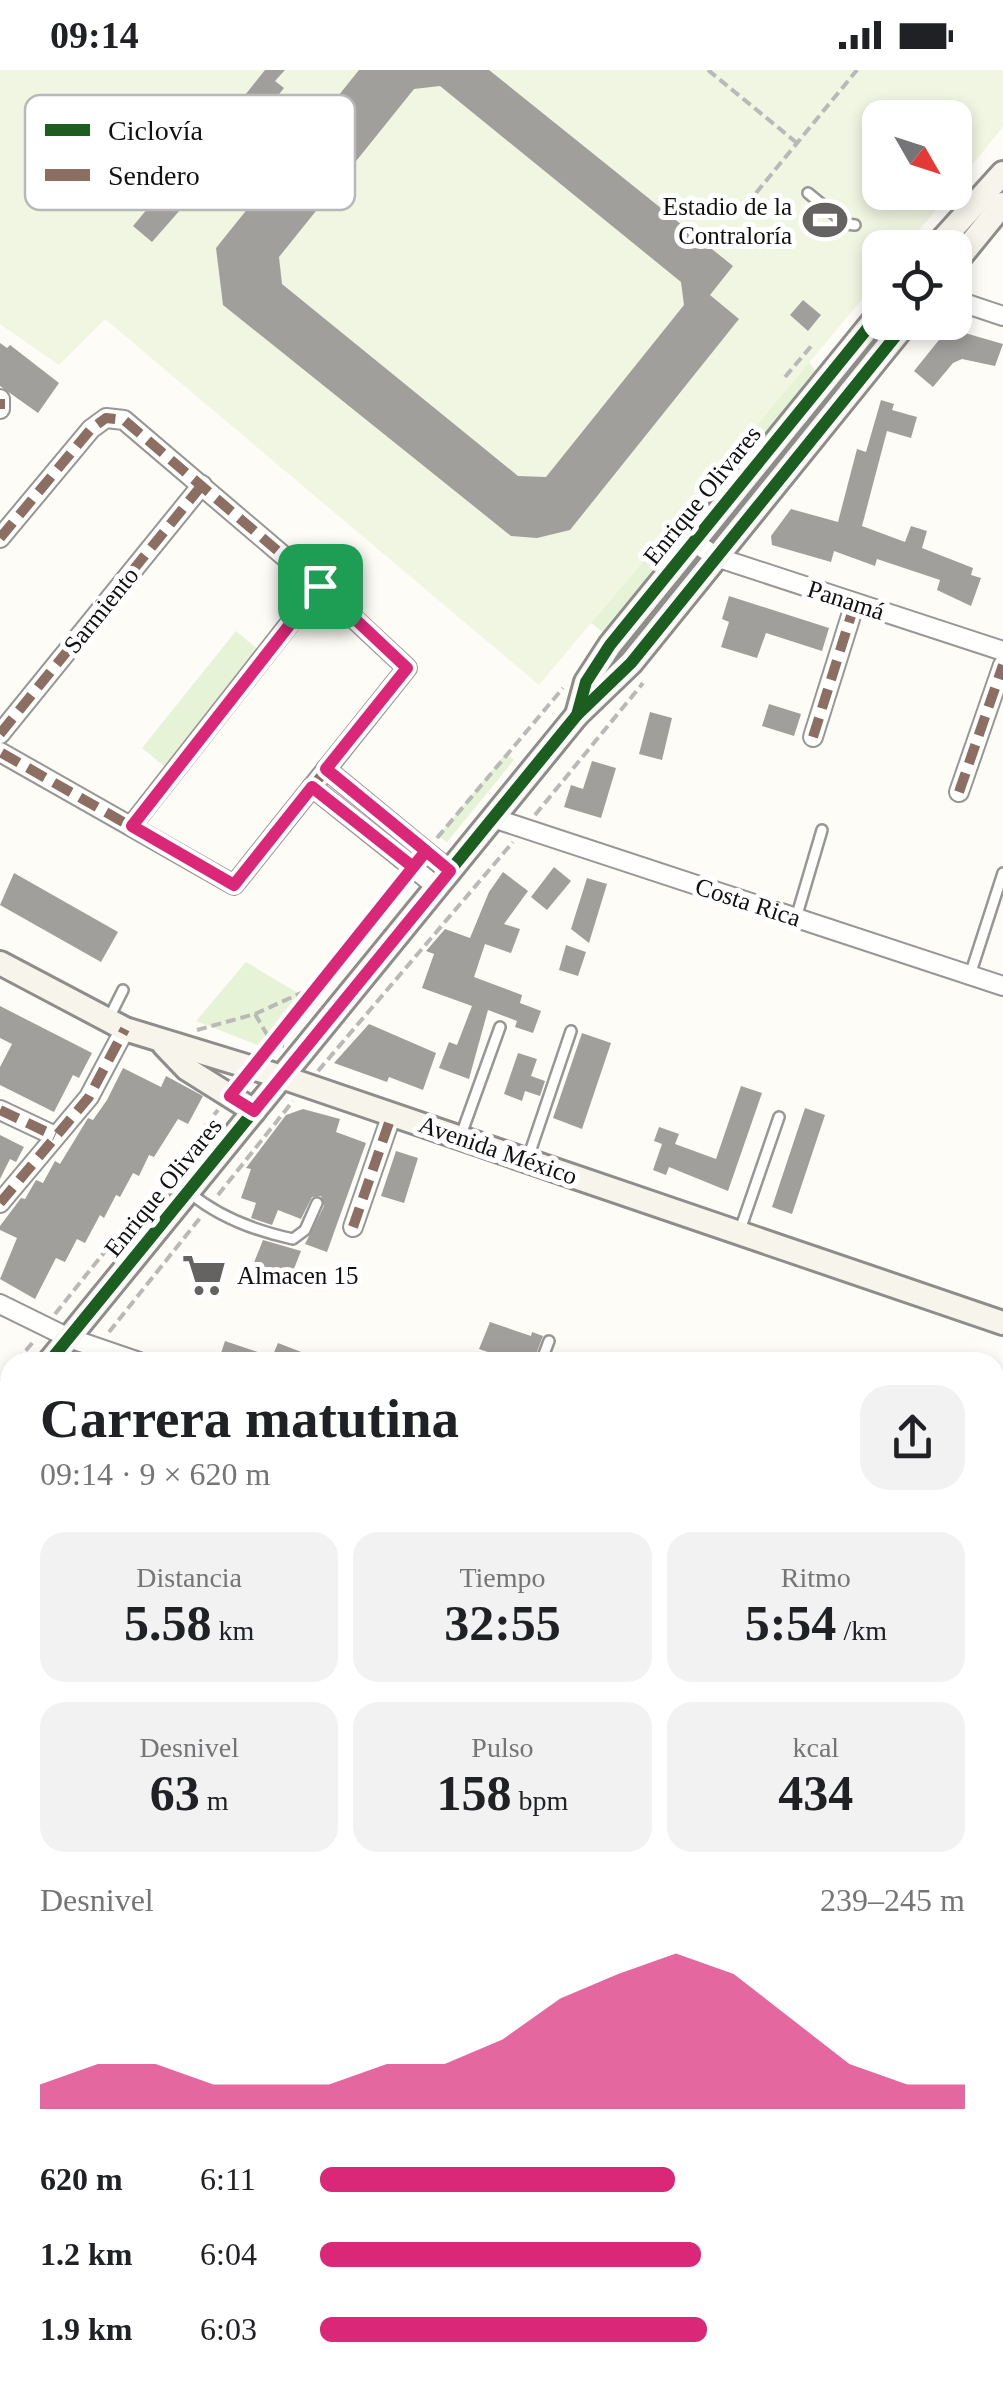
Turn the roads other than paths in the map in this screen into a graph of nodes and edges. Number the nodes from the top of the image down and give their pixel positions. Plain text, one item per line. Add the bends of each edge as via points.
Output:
1 (1003, 172) edge
2 (808, 194) dead end
3 (1003, 204) edge
4 (855, 224) dead end
5 (951, 230) edge
6 (972, 243) edge
7 (972, 306) edge
8 (1003, 316) edge
9 (862, 334) edge
10 (892, 340) edge
11 (202, 485) junction
12 (0, 538) edge
13 (693, 541) junction
14 (716, 557) junction
15 (320, 586) junction
16 (856, 603) junction
17 (1003, 651) edge
18 (1003, 665) edge
19 (577, 715) junction
20 (0, 734) edge
21 (814, 737) dead end
22 (0, 752) edge
23 (326, 769) junction
24 (312, 787) junction
25 (959, 792) dead end
26 (493, 818) junction
27 (132, 826) junction
28 (822, 830) dead end
29 (1003, 873) edge
30 (444, 879) junction
31 (796, 918) junction
32 (0, 964) edge
33 (970, 975) junction
34 (1003, 986) edge
35 (123, 990) dead end
36 (116, 1024) junction
37 (500, 1027) dead end
38 (571, 1031) dead end
39 (171, 1046) junction
40 (282, 1076) junction
41 (0, 1110) edge
42 (254, 1111) junction
43 (392, 1114) junction
44 (779, 1117) dead end
45 (54, 1136) junction
46 (460, 1137) junction
47 (527, 1160) junction
48 (188, 1192) junction
49 (0, 1203) edge
50 (316, 1203) dead end
51 (353, 1226) dead end
52 (739, 1233) junction
53 (0, 1304) edge
54 (1003, 1323) edge
55 (68, 1338) junction
56 (549, 1341) dead end
57 (57, 1352) edge
58 (109, 1352) edge
59 (545, 1352) edge

1 - 5 main road
2 - 4 lane
3 - 6 main road
7 - 8 street
9 - 13 main road, Enrique Olivares
10 - 14 main road, Enrique Olivares
11 - 12 street via 124,420 106,418
11 - 15 street
11 - 20 street, Sarmiento
13 - 14 street, Panamá
13 - 19 main road, Enrique Olivares via 596,666
14 - 16 street, Panamá
14 - 19 main road, Enrique Olivares via 631,663
15 - 23 street via 407,668
15 - 27 street
16 - 17 street, Panamá
16 - 21 street
18 - 25 street
19 - 26 main road, Enrique Olivares
22 - 27 street
23 - 24 street
23 - 30 street via 426,851
24 - 27 street via 234,885
24 - 30 street via 413,867
26 - 30 main road, Enrique Olivares
26 - 31 street, Costa Rica
28 - 31 lane
29 - 33 lane
30 - 40 main road, Enrique Olivares
31 - 33 street, Costa Rica
32 - 36 main road, Avenida México
33 - 34 street, Costa Rica
35 - 36 lane
36 - 39 main road, Avenida México
36 - 45 street via 89,1097
37 - 46 lane
38 - 47 lane
39 - 40 main road, Avenida México
39 - 42 main road via 187,1068
40 - 42 main road, Enrique Olivares
40 - 43 main road, Avenida México
41 - 45 street
42 - 48 main road, Enrique Olivares
43 - 46 main road, Avenida México
43 - 51 street
44 - 52 lane
45 - 49 street
46 - 47 main road, Avenida México
47 - 52 main road, Avenida México
48 - 50 lane via 223,1215 293,1239 306,1230
48 - 55 main road, Enrique Olivares
52 - 54 main road, Avenida México
53 - 55 street
55 - 57 main road, Enrique Olivares
55 - 58 street
56 - 59 lane

